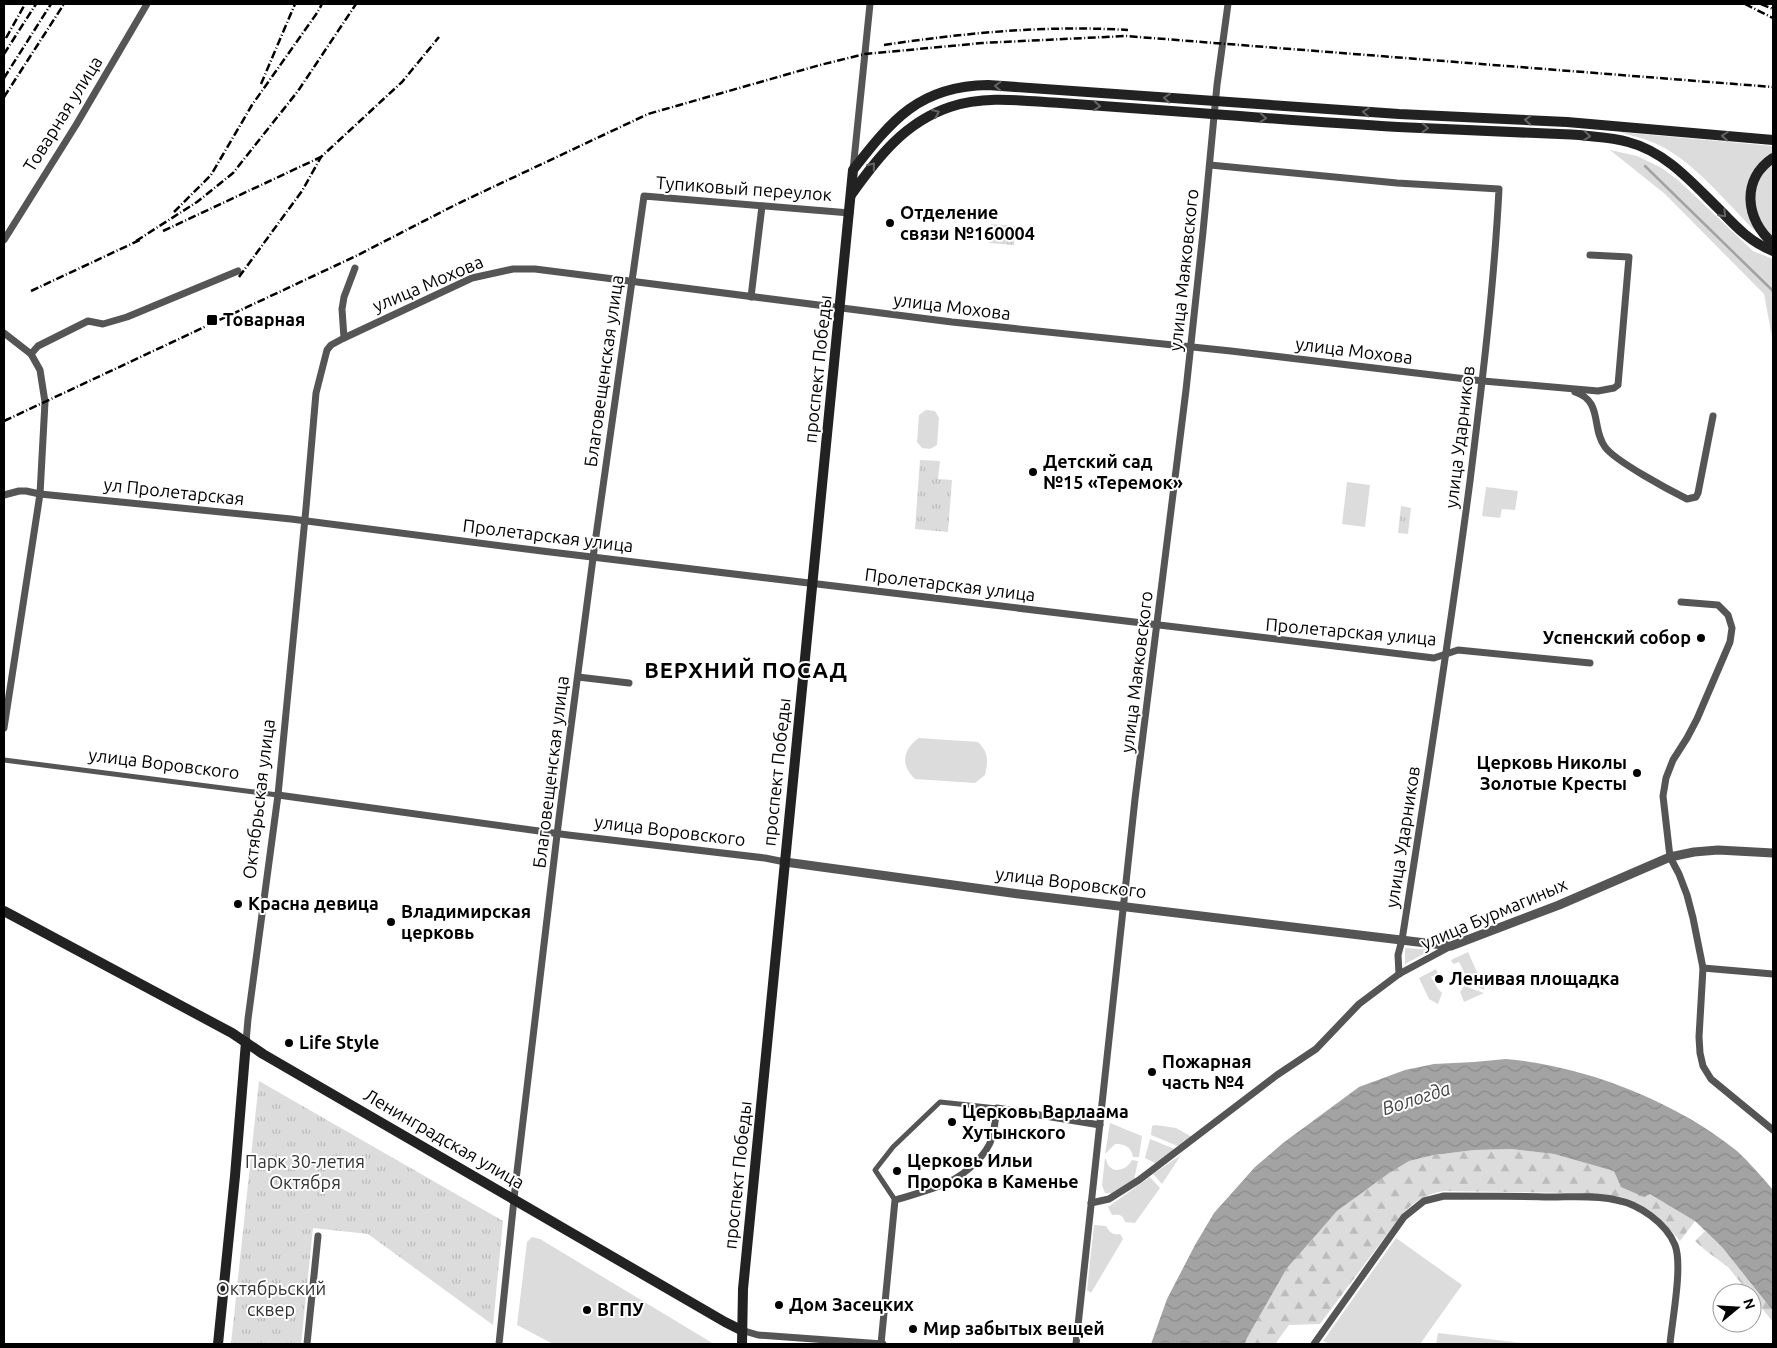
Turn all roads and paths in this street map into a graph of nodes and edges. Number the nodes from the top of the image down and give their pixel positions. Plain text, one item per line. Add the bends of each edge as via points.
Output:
1 (148, 4) edge
2 (870, 4) edge
3 (1228, 4) edge
4 (1215, 102) junction
5 (1214, 115) junction
6 (1773, 140) edge
7 (1773, 158) edge
8 (1210, 165) junction
9 (853, 170) junction
10 (851, 195) junction
11 (643, 205) joint
12 (762, 206) junction
13 (850, 212) junction
14 (4, 240) edge
15 (1773, 243) edge
16 (1773, 251) edge
17 (1590, 255) dead end
18 (355, 268) dead end
19 (238, 271) dead end
20 (633, 281) junction
21 (752, 297) junction
22 (841, 309) junction
23 (4, 333) edge
24 (344, 338) junction
25 (1191, 347) junction
26 (31, 354) junction
27 (1483, 381) junction
28 (1570, 390) junction
29 (1712, 416) dead end
30 (40, 494) junction
31 (4, 495) edge
32 (304, 521) junction
33 (593, 557) junction
34 (813, 584) junction
35 (1682, 602) dead end
36 (1158, 625) junction
37 (1447, 655) junction
38 (1590, 663) dead end
39 (578, 676) junction
40 (629, 683) dead end
41 (4, 728) edge
42 (4, 760) edge
43 (278, 795) junction
44 (557, 834) junction
45 (1773, 853) edge
46 (1670, 856) junction
47 (785, 862) junction
48 (1124, 906) junction
49 (4, 911) edge
50 (1402, 940) junction
51 (1451, 946) junction
52 (1703, 968) junction
53 (1399, 974) junction
54 (1773, 974) edge
55 (246, 1042) junction
56 (997, 1108) junction
57 (1100, 1125) junction
58 (1773, 1130) edge
59 (515, 1199) junction
60 (895, 1200) junction
61 (1091, 1203) junction
62 (318, 1236) dead end
63 (741, 1330) junction
64 (218, 1344) edge
65 (307, 1344) edge
66 (499, 1344) edge
67 (742, 1344) edge
68 (882, 1344) edge
69 (1076, 1344) edge
70 (1314, 1344) edge
71 (1670, 1344) edge

1 - 14 street, Товарная улица
2 - 9 street, проспект Победы
3 - 4 street, улица Маяковского
4 - 5 street, улица Маяковского
6 -> 4 main road via 1567,122
4 -> 9 main road via 1006,86 956,89 924,100 900,115
5 - 8 street, улица Маяковского
10 -> 5 main road via 870,168 905,131 927,116 962,104 1008,100
5 -> 16 main road via 1570,134 1629,142 1664,159 1742,232
7 - 15 main road via 1759,170 1750,193 1751,211 1756,223
8 - 25 street, улица Маяковского
8 - 27 street, улица Ударников via 1499,189
9 - 10 main road, проспект Победы
10 - 13 main road, проспект Победы
11 - 12 street, Тупиковый переулок via 644,196
11 - 20 street, Благовещенская улица
12 - 13 street, Тупиковый переулок
12 - 21 street
13 - 22 main road, проспект Победы
17 - 28 street, улица Мохова via 1629,257 1618,385 1607,391
18 - 24 street via 342,309
19 - 26 street via 127,316 103,324 88,321 38,346
20 - 21 street, улица Мохова
20 - 24 street, улица Мохова via 535,269 493,272 472,278
20 - 33 street, Благовещенская улица
21 - 22 street, улица Мохова
22 - 25 street, улица Мохова
22 - 34 main road, проспект Победы
23 - 26 street
24 - 32 street, Октябрьская улица via 327,350 316,393
25 - 27 street, улица Мохова
25 - 36 street, улица Маяковского
26 - 30 street via 40,370 45,402
27 - 28 street, улица Мохова
27 - 37 street, улица Ударников
28 - 29 street via 1586,397 1592,405 1599,437 1605,448 1687,499 1696,497 1698,493
30 - 31 street, ул Пролетарская via 19,491
30 - 32 street, ул Пролетарская
30 - 41 street
32 - 33 street, Пролетарская улица
32 - 43 street, Октябрьская улица
33 - 34 street, Пролетарская улица
33 - 39 street, Благовещенская улица
34 - 36 street, Пролетарская улица
34 - 47 main road, проспект Победы
35 - 46 street via 1718,605 1728,615 1732,628 1730,642 1697,719 1666,778 1663,796
36 - 37 street, Пролетарская улица via 1434,658
36 - 48 street, улица Маяковского
37 - 38 street, Пролетарская улица via 1458,650
37 - 50 street, улица Ударников
39 - 40 street
39 - 44 street, Благовещенская улица
42 - 43 street, улица Воровского
43 - 44 street, улица Воровского
43 - 55 street, Октябрьская улица
44 - 47 street, улица Воровского
44 - 59 street, Благовещенская улица
45 - 46 street, улица Бурмагиных via 1718,850
46 - 51 street, улица Бурмагиных
46 - 52 street via 1687,896
47 - 48 street, улица Воровского
47 - 63 main road, проспект Победы
48 - 50 street, улица Воровского
48 - 57 street, улица Маяковского
49 - 55 main road, Ленинградская улица
50 - 51 street, улица Воровского
50 - 53 street, улица Ударников via 1398,955
51 - 53 street, улица Бурмагиных
52 - 54 street
52 - 58 street via 1699,1037 1703,1066 1711,1079
53 - 61 street, улица Бурмагиных via 1359,1004 1316,1049 1139,1180 1109,1199
55 - 59 main road, Ленинградская улица
55 - 64 main road, Октябрьская улица
56 - 57 street
56 - 60 street via 989,1146 961,1176 950,1183
56 - 60 street via 940,1102 893,1147 875,1170
57 - 61 street, улица Маяковского
59 - 63 main road, Ленинградская улица
59 - 66 street, Благовещенская улица
60 - 68 street
61 - 69 street, улица Маяковского
62 - 65 street
63 - 67 main road, проспект Победы
63 - 68 street, Ленинградская улица via 758,1335
70 - 71 street via 1404,1217 1424,1200 1444,1196 1578,1197 1616,1200 1638,1208 1669,1235 1678,1257

